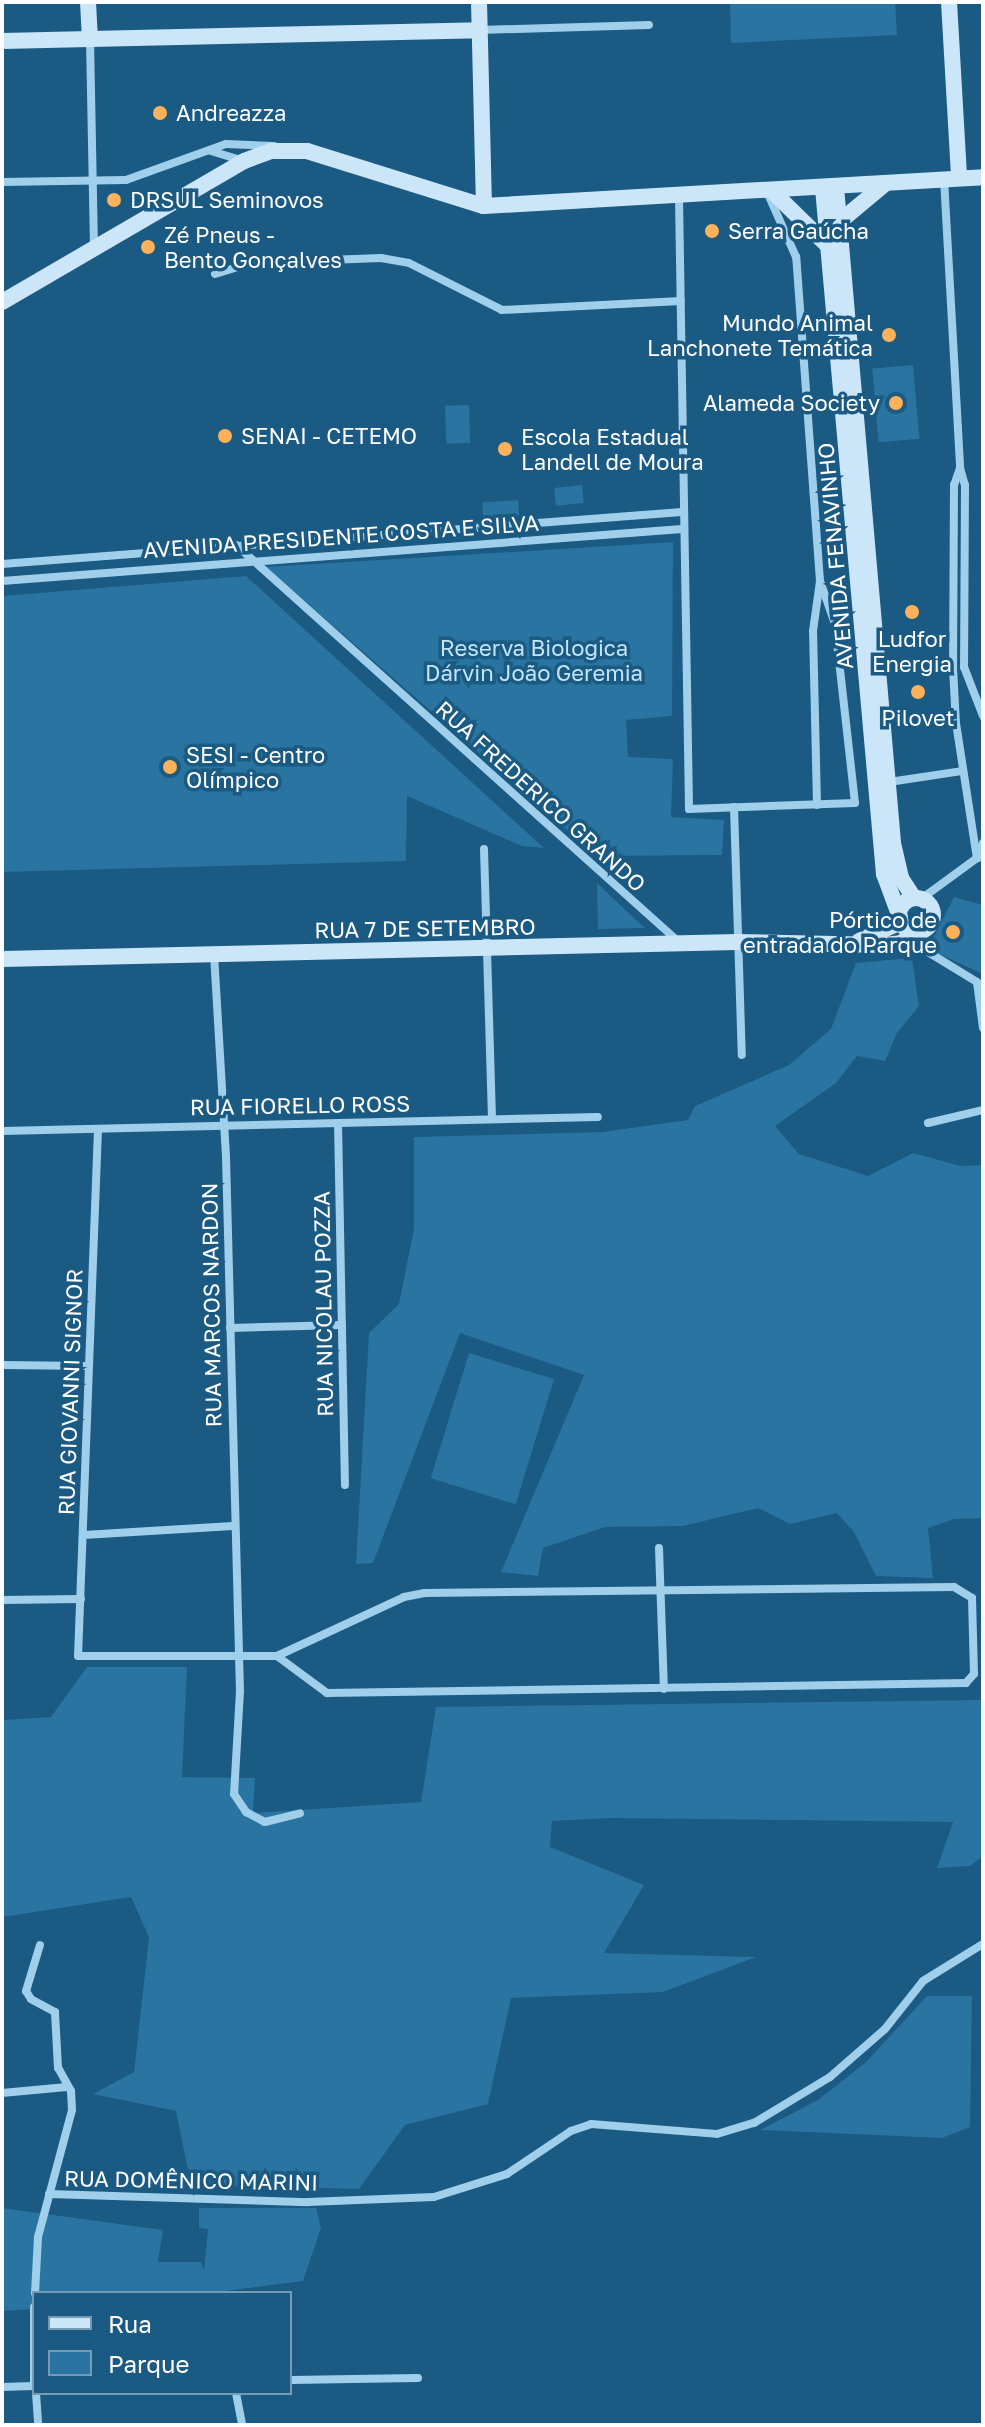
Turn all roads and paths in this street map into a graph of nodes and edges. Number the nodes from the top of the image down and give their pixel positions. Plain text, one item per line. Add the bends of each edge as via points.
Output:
1 (88, 2) edge
2 (479, 2) edge
3 (949, 2) edge
4 (649, 25) dead end
5 (480, 30) junction
6 (90, 39) junction
7 (2, 41) edge
8 (286, 149) junction
9 (210, 150) junction
10 (244, 161) junction
11 (983, 177) edge
12 (951, 178) junction
13 (93, 181) junction
14 (2, 182) edge
15 (886, 183) junction
16 (830, 188) junction
17 (771, 193) junction
18 (679, 198) junction
19 (484, 206) junction
20 (838, 223) junction
21 (826, 244) junction
22 (94, 248) junction
23 (836, 267) junction
24 (215, 274) dead end
25 (681, 301) junction
26 (2, 302) edge
27 (960, 468) junction
28 (682, 512) junction
29 (484, 527) junction
30 (682, 529) junction
31 (424, 531) junction
32 (485, 543) junction
33 (236, 545) junction
34 (427, 548) junction
35 (248, 561) junction
36 (2, 564) edge
37 (2, 581) edge
38 (820, 581) junction
39 (873, 657) junction
40 (983, 716) edge
41 (963, 771) junction
42 (889, 782) junction
43 (817, 805) junction
44 (734, 807) junction
45 (885, 812) junction
46 (983, 843) edge
47 (484, 849) dead end
48 (977, 858) junction
49 (918, 899) junction
50 (900, 920) junction
51 (919, 931) junction
52 (737, 942) junction
53 (681, 944) junction
54 (850, 944) junction
55 (485, 950) junction
56 (214, 954) junction
57 (2, 959) edge
58 (983, 1028) edge
59 (742, 1055) dead end
60 (983, 1110) edge
61 (598, 1117) dead end
62 (492, 1119) junction
63 (338, 1123) junction
64 (928, 1123) dead end
65 (223, 1124) junction
66 (98, 1129) junction
67 (2, 1131) edge
68 (342, 1325) junction
69 (230, 1328) junction
70 (2, 1365) edge
71 (88, 1366) junction
72 (345, 1485) dead end
73 (233, 1526) junction
74 (84, 1535) junction
75 (659, 1548) dead end
76 (661, 1589) junction
77 (81, 1599) junction
78 (2, 1600) edge
79 (237, 1656) junction
80 (277, 1656) junction
81 (664, 1689) junction
82 (300, 1813) dead end
83 (983, 1944) edge
84 (40, 1945) dead end
85 (67, 2087) junction
86 (2, 2093) edge
87 (49, 2194) junction
88 (35, 2291) edge
89 (418, 2378) dead end
90 (292, 2380) edge
91 (32, 2384) edge
92 (2, 2387) edge
93 (36, 2395) edge
94 (236, 2395) edge
95 (38, 2425) edge
96 (242, 2425) edge

1 - 6 street
2 - 5 street
3 - 12 street
4 - 5 street
5 - 6 street
5 - 19 street
6 - 7 street
6 - 13 street
8 - 9 street via 243,141
8 - 10 street
8 - 19 street
9 - 10 street
9 - 13 street via 147,176
10 - 22 street
11 - 12 street
12 - 15 street
12 - 27 street
13 - 14 street
13 - 22 street
15 - 16 street
15 - 20 street
16 - 17 street
16 - 20 street, AVENIDA FENAVINHO
16 - 21 street, AVENIDA FENAVINHO
17 - 18 street
17 - 21 street
17 - 38 street via 796,257
18 - 19 street
18 - 25 street
20 - 23 street, AVENIDA FENAVINHO
21 - 23 street, AVENIDA FENAVINHO
22 - 26 street
23 - 39 street, AVENIDA FENAVINHO
24 - 25 street via 250,263 381,258 409,263 502,310
25 - 28 street
27 - 40 street via 965,485 964,667
27 - 41 street via 954,485 953,668
28 - 29 street, AVENIDA PRESIDENTE COSTA E SILVA
28 - 30 street
29 - 31 street, AVENIDA PRESIDENTE COSTA E SILVA
29 - 32 street
30 - 32 street, AVENIDA PRESIDENTE COSTA E SILVA
30 - 44 street via 689,809
31 - 33 street, AVENIDA PRESIDENTE COSTA E SILVA
31 - 34 street
32 - 34 street, AVENIDA PRESIDENTE COSTA E SILVA
33 - 35 street, RUA FREDERICO GRANDO
33 - 36 street, AVENIDA PRESIDENTE COSTA E SILVA
34 - 35 street, AVENIDA PRESIDENTE COSTA E SILVA
35 - 37 street, AVENIDA PRESIDENTE COSTA E SILVA
35 - 53 street, RUA FREDERICO GRANDO
38 - 43 street via 813,631
38 - 43 street via 835,624 855,803
39 - 42 street, AVENIDA FENAVINHO
39 - 45 street, AVENIDA FENAVINHO
41 - 42 street
41 - 48 street
42 - 45 street, AVENIDA FENAVINHO
43 - 44 street
44 - 52 street
45 - 49 street, AVENIDA FENAVINHO via 896,862
45 - 50 street, AVENIDA FENAVINHO via 884,874
46 - 48 street
47 - 55 street
48 - 49 street
49 - 50 street via 901,907
49 - 51 street via 933,917
50 - 51 street
50 - 54 street, RUA 7 DE SETEMBRO
51 - 54 street, RUA 7 DE SETEMBRO via 901,943
51 - 58 street via 923,949 977,982
52 - 53 street, RUA 7 DE SETEMBRO
52 - 54 street, RUA 7 DE SETEMBRO
52 - 59 street
53 - 55 street, RUA 7 DE SETEMBRO
55 - 56 street, RUA 7 DE SETEMBRO
55 - 62 street
56 - 57 street, RUA 7 DE SETEMBRO
56 - 65 street, RUA MARCOS NARDON
60 - 64 street
61 - 62 street, RUA FIORELLO ROSS
62 - 63 street, RUA FIORELLO ROSS
63 - 65 street, RUA FIORELLO ROSS
63 - 68 street, RUA NICOLAU POZZA
65 - 66 street, RUA FIORELLO ROSS
65 - 69 street, RUA MARCOS NARDON
66 - 67 street, RUA FIORELLO ROSS
66 - 71 street, RUA GIOVANNI SIGNOR
68 - 69 street
68 - 72 street, RUA NICOLAU POZZA
69 - 73 street, RUA MARCOS NARDON
70 - 71 street
71 - 74 street, RUA GIOVANNI SIGNOR
73 - 74 street
73 - 79 street, RUA MARCOS NARDON
74 - 77 street, RUA GIOVANNI SIGNOR
75 - 76 street
76 - 80 street via 425,1593 404,1597
76 - 81 street
76 - 81 street via 954,1587 972,1598 974,1674 966,1683
77 - 78 street
77 - 79 street, RUA GIOVANNI SIGNOR via 78,1656
79 - 80 street
79 - 82 street, RUA MARCOS NARDON via 234,1794 246,1812 265,1822
80 - 81 street via 327,1693
83 - 87 street, RUA DOMÊNICO MARINI via 930,1974 885,2029 830,2077 754,2123 717,2134 617,2122 591,2124 571,2131 507,2174 434,2197 308,2202
84 - 85 street, RUA DOMÊNICO MARINI via 26,1991 55,2012 58,2068
85 - 86 street
85 - 87 street, RUA DOMÊNICO MARINI via 72,2110
87 - 88 street via 38,2237
89 - 90 street
91 - 92 street
93 - 95 street
94 - 96 street

